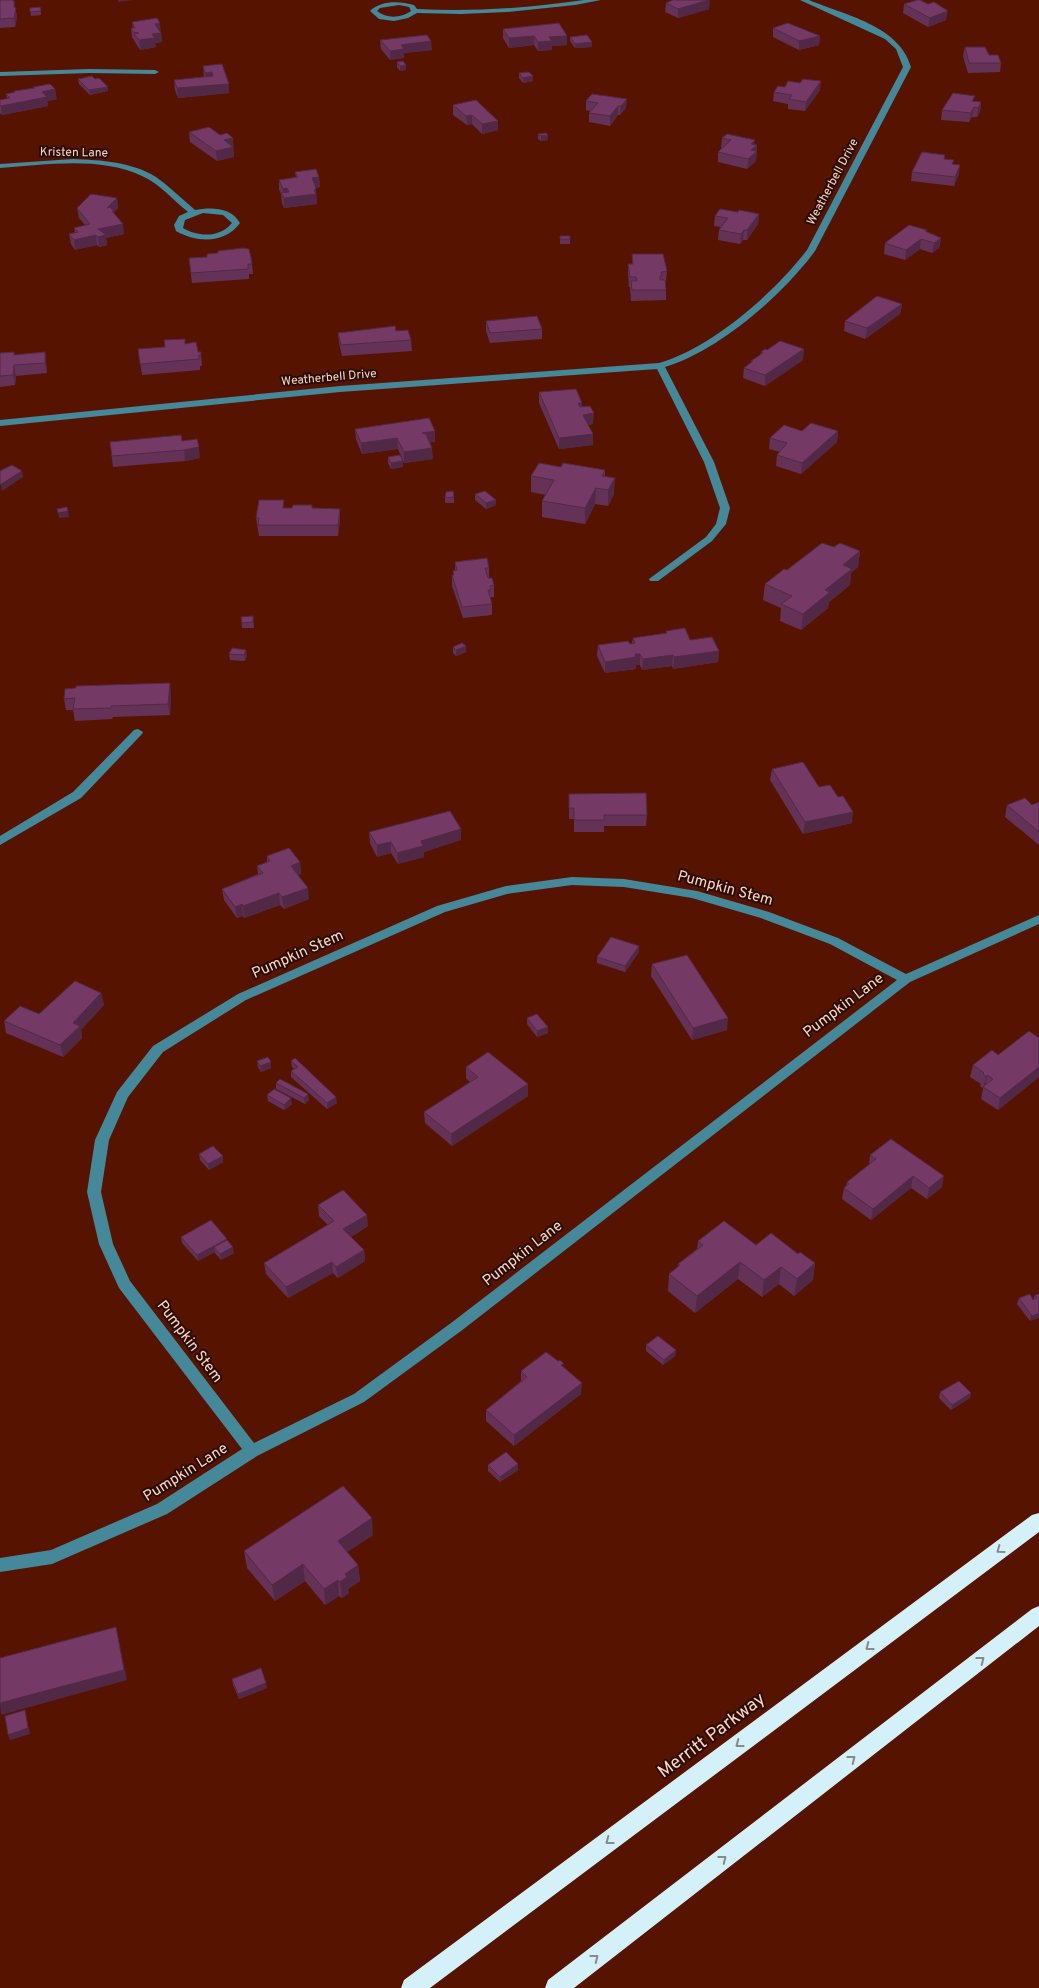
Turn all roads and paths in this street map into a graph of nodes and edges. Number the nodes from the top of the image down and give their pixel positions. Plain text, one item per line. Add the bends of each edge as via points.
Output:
1 (598, 0) edge
2 (803, 0) edge
3 (415, 11) junction
4 (155, 72) dead end
5 (0, 74) edge
6 (0, 166) edge
7 (193, 213) junction
8 (660, 366) junction
9 (0, 423) edge
10 (654, 579) dead end
11 (138, 732) dead end
12 (0, 841) edge
13 (1039, 919) edge
14 (906, 979) junction
15 (252, 1451) junction
16 (1039, 1521) edge
17 (0, 1565) edge
18 (1039, 1615) edge
19 (412, 1988) edge
20 (556, 1988) edge

1 - 3 street via 516,11
2 - 8 street, Weatherbell Drive via 895,43 907,67 811,251 792,276 750,314 680,360
3 - 3 street via 412,6 399,3 378,6 372,11 393,19 408,17
4 - 5 street
6 - 7 street, Kristen Lane via 87,162 128,168 161,184
7 - 7 street via 178,224 179,229 191,235 221,234 236,223 230,215 222,212
8 - 9 street, Weatherbell Drive via 340,389
8 - 10 street via 709,462 725,508 721,524 709,539
11 - 12 street via 77,795
13 - 14 street, Pumpkin Lane
14 - 15 street, Pumpkin Lane via 456,1327 359,1398
14 - 15 street, Pumpkin Stem via 834,941 765,915 693,894 624,883 572,880 506,890 441,909 242,997 158,1049 122,1095 102,1140 94,1192 106,1244 124,1284
15 - 17 street, Pumpkin Lane via 162,1509 52,1557
16 -> 19 highway, Merritt Parkway
20 -> 18 highway

